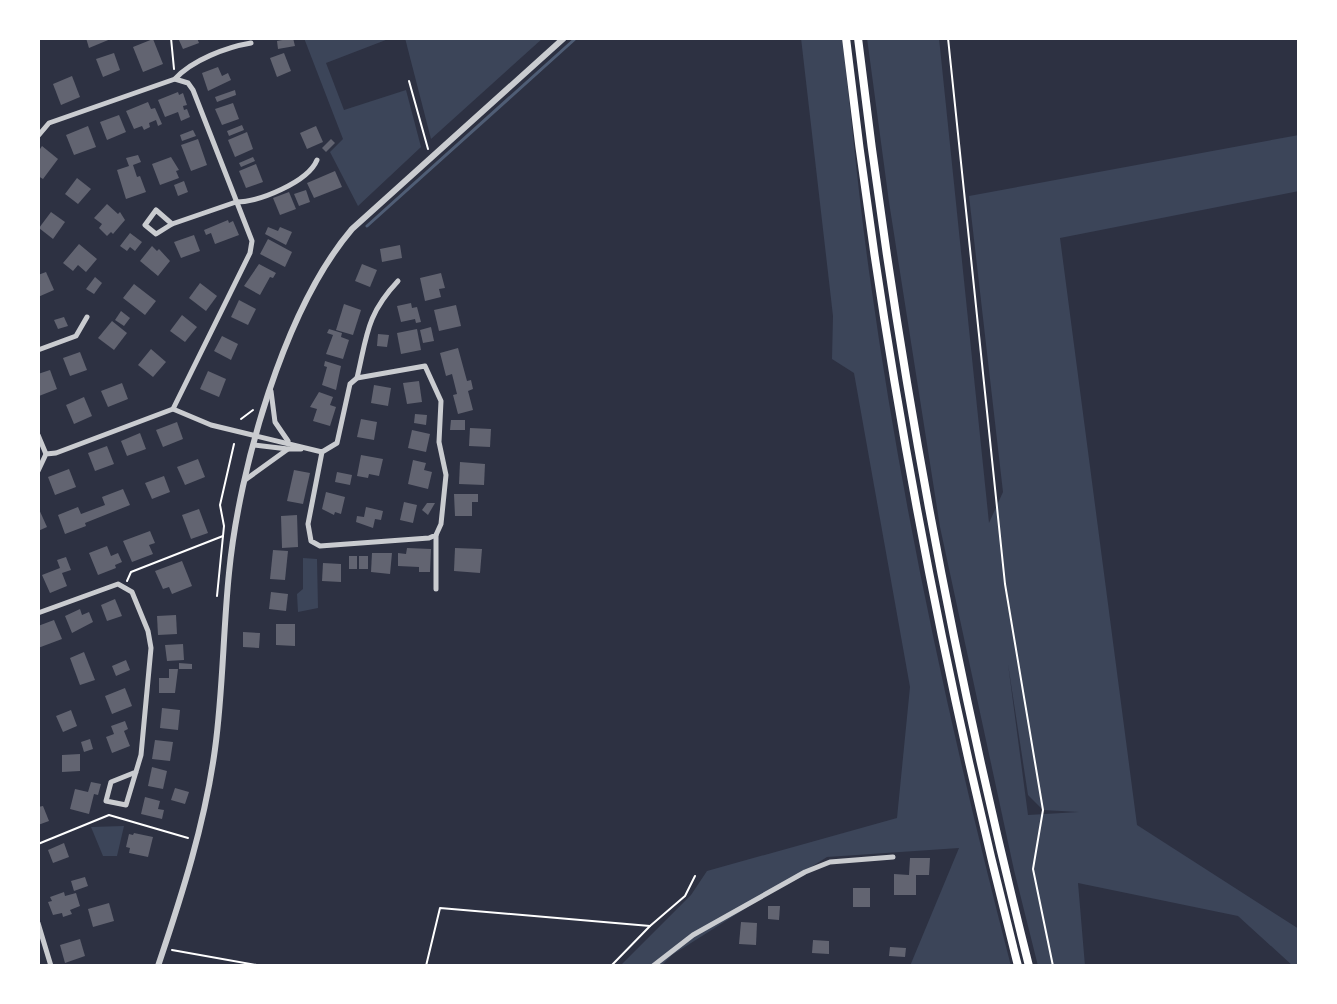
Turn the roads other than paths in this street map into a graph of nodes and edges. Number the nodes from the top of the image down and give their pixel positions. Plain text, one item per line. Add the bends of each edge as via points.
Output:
1 (564, 38) edge
2 (846, 38) edge
3 (858, 38) edge
4 (251, 43) dead end
5 (175, 79) junction
6 (38, 136) edge
7 (317, 160) dead end
8 (236, 202) junction
9 (172, 224) junction
10 (398, 281) dead end
11 (87, 317) dead end
12 (38, 350) edge
13 (357, 378) junction
14 (271, 391) junction
15 (173, 409) junction
16 (257, 434) junction
17 (38, 435) edge
18 (254, 445) junction
19 (288, 445) junction
20 (322, 452) junction
21 (46, 454) junction
22 (38, 471) edge
23 (245, 480) junction
24 (436, 535) junction
25 (436, 589) dead end
26 (38, 613) edge
27 (136, 772) junction
28 (893, 857) dead end
29 (38, 923) edge
30 (51, 966) edge
31 (158, 966) edge
32 (653, 966) edge
33 (1018, 966) edge
34 (1029, 966) edge

1 - 14 street via 342,241 306,301
2 - 33 highway via 897,400 930,579
3 - 34 highway via 914,428 953,638
4 - 5 street via 190,67
5 - 6 street via 49,123
5 - 8 street via 193,90
7 - 8 street via 291,185
8 - 9 street
8 - 15 street via 252,241 250,253
9 - 9 street via 156,210 145,225 156,234
10 - 13 street via 372,314
11 - 12 street via 76,336
13 - 20 street via 350,384 337,443
13 - 24 street via 425,366 441,401 439,442 446,475
14 - 16 street
14 - 19 street via 275,422
15 - 16 street via 211,425
15 - 21 street
16 - 18 street
16 - 19 street
17 - 21 street
18 - 19 street
18 - 23 street
19 - 20 street
19 - 23 street
20 - 24 street via 308,524 311,541 320,546
21 - 22 street
23 - 31 street via 229,572 215,748 197,841
24 - 25 street
26 - 27 street via 118,584 132,592 151,648
27 - 27 street via 111,782 106,801 126,805
28 - 32 street via 830,862 805,872 693,935
29 - 30 street

